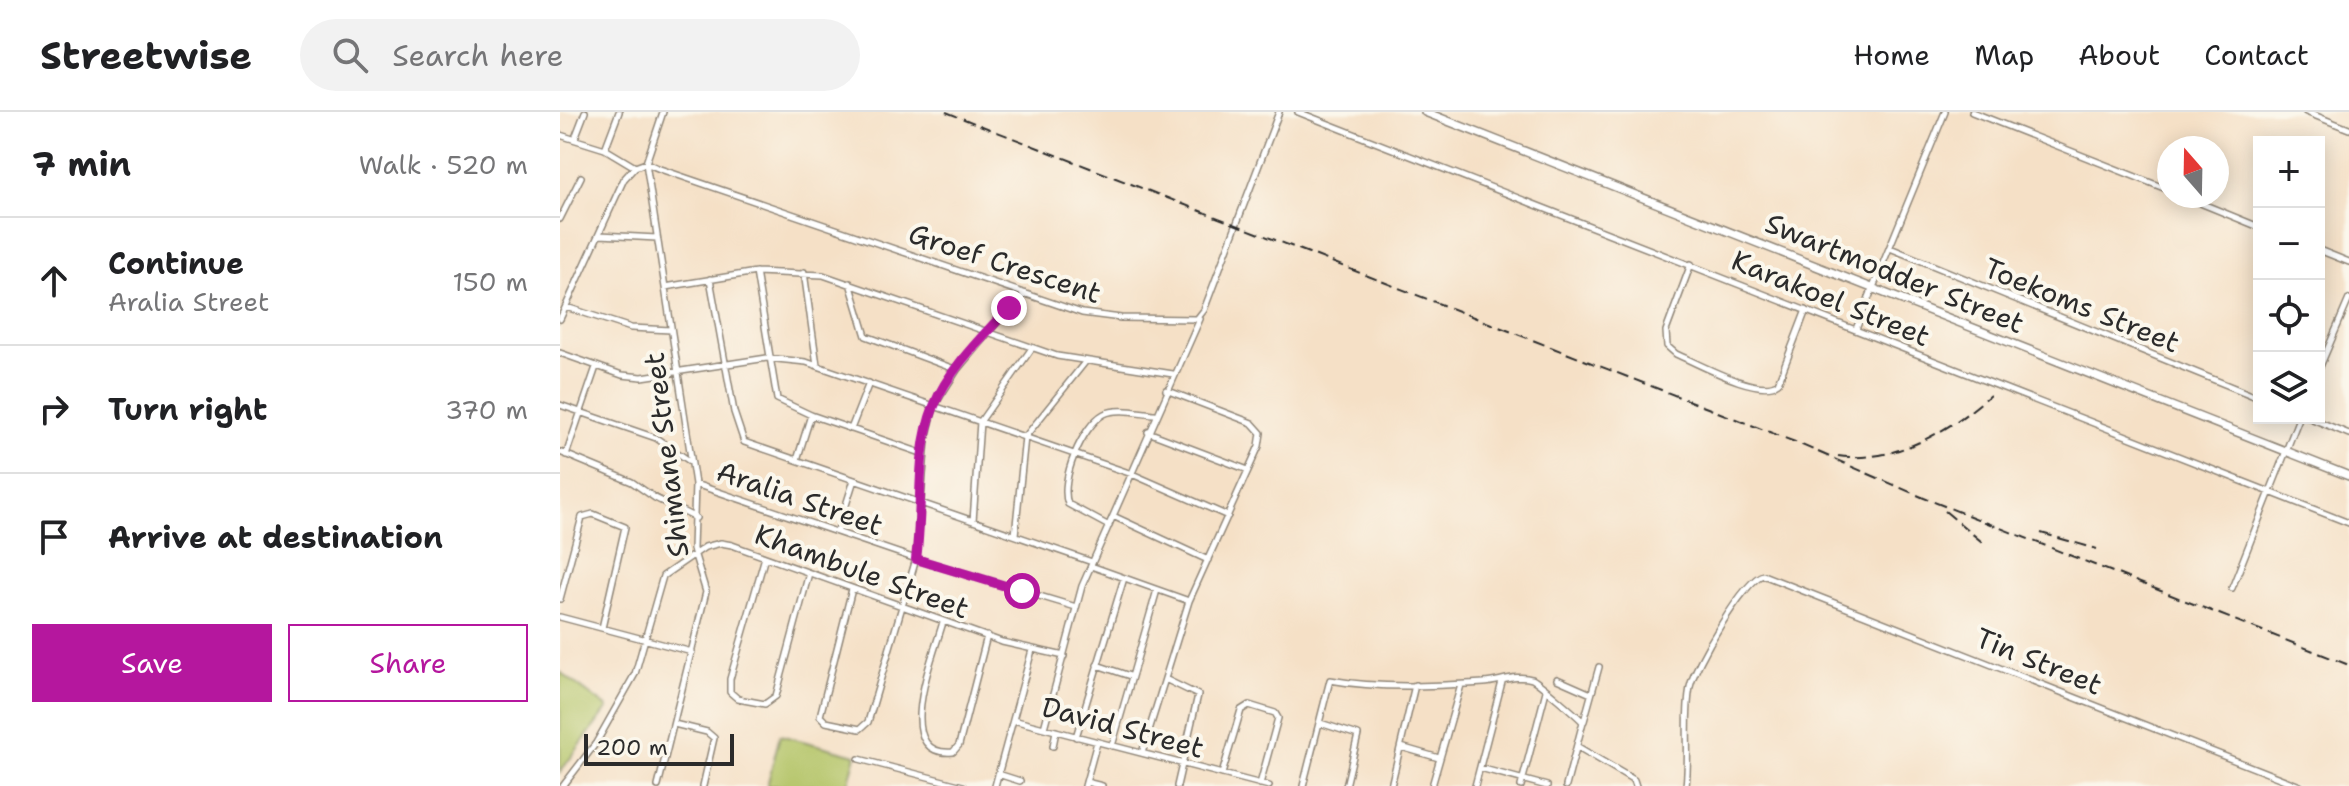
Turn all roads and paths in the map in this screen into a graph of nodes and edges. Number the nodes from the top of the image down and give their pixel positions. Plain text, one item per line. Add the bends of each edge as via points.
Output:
1 (585, 112) edge
2 (619, 112) edge
3 (663, 112) edge
4 (1279, 112) edge
5 (1298, 112) edge
6 (1425, 112) edge
7 (1945, 112) edge
8 (1972, 112) edge
9 (2306, 112) edge
10 (2349, 129) edge
11 (560, 135) edge
12 (575, 138) junction
13 (605, 149) junction
14 (646, 163) junction
15 (635, 167) junction
16 (581, 177) dead end
17 (2157, 185) edge
18 (2212, 208) edge
19 (560, 219) edge
20 (2253, 225) edge
21 (600, 235) junction
22 (657, 238) junction
23 (1890, 248) junction
24 (2325, 252) edge
25 (2349, 262) edge
26 (1691, 264) junction
27 (756, 272) junction
28 (804, 272) junction
29 (710, 279) junction
30 (850, 283) junction
31 (665, 287) junction
32 (1873, 289) junction
33 (1027, 293) junction
34 (2349, 299) edge
35 (566, 307) junction
36 (1806, 310) junction
37 (1201, 316) junction
38 (560, 319) edge
39 (1856, 329) junction
40 (671, 330) junction
41 (989, 332) junction
42 (1032, 348) junction
43 (560, 353) edge
44 (2325, 355) edge
45 (770, 358) junction
46 (1086, 361) junction
47 (725, 365) junction
48 (817, 365) junction
49 (596, 367) junction
50 (957, 370) junction
51 (677, 372) junction
52 (1173, 374) junction
53 (869, 383) junction
54 (1166, 390) junction
55 (2253, 396) edge
56 (560, 405) edge
57 (934, 406) junction
58 (578, 412) junction
59 (1155, 414) junction
60 (811, 415) junction
61 (980, 422) junction
62 (2297, 424) edge
63 (2325, 424) edge
64 (851, 429) junction
65 (1148, 432) junction
66 (2349, 434) edge
67 (1025, 437) junction
68 (2287, 451) junction
69 (1073, 453) junction
70 (563, 454) edge
71 (924, 454) junction
72 (797, 460) junction
73 (691, 463) junction
74 (1248, 470) junction
75 (1132, 474) junction
76 (2349, 476) edge
77 (854, 480) junction
78 (695, 484) junction
79 (2270, 492) junction
80 (920, 504) junction
81 (1113, 516) junction
82 (1228, 516) junction
83 (696, 518) junction
84 (973, 521) junction
85 (2349, 523) edge
86 (1109, 526) junction
87 (838, 530) junction
88 (1015, 535) junction
89 (694, 537) junction
90 (705, 547) junction
91 (694, 554) junction
92 (765, 557) junction
93 (916, 559) junction
94 (1208, 560) junction
95 (1091, 564) junction
96 (809, 573) junction
97 (1124, 578) junction
98 (2232, 588) dead end
99 (852, 589) junction
100 (1157, 590) junction
101 (560, 599) edge
102 (1189, 601) junction
103 (900, 606) junction
104 (1076, 607) junction
105 (560, 617) edge
106 (943, 622) junction
107 (602, 628) junction
108 (987, 636) junction
109 (646, 639) junction
110 (1032, 650) junction
111 (692, 652) junction
112 (1064, 656) junction
113 (1097, 665) junction
114 (1599, 667) dead end
115 (1130, 676) junction
116 (1165, 679) junction
117 (1557, 679) dead end
118 (1502, 682) junction
119 (1415, 685) junction
120 (1461, 685) junction
121 (1548, 692) junction
122 (1591, 694) junction
123 (1013, 720) junction
124 (1583, 722) junction
125 (1320, 723) junction
126 (674, 724) junction
127 (1044, 728) junction
128 (1056, 731) junction
129 (1076, 737) junction
130 (1097, 742) junction
131 (1053, 746) dead end
132 (1112, 746) junction
133 (1401, 747) junction
134 (1578, 747) junction
135 (1142, 753) junction
136 (1439, 758) junction
137 (859, 759) dead end
138 (1183, 764) junction
139 (1480, 768) junction
140 (998, 774) junction
141 (1222, 774) junction
142 (1020, 781) dead end
143 (1522, 782) edge
144 (1086, 784) edge
145 (1260, 784) junction
146 (563, 786) edge
147 (658, 786) edge
148 (703, 786) edge
149 (963, 786) edge
150 (995, 786) edge
151 (1102, 786) edge
152 (1177, 786) edge
153 (1269, 786) edge
154 (1303, 786) edge
155 (1346, 786) edge
156 (1391, 786) edge
157 (1432, 786) edge
158 (1475, 786) edge
159 (1547, 786) edge
160 (1566, 786) edge
161 (1636, 786) edge
162 (1686, 786) edge
163 (2300, 786) edge

1 - 12 street
2 - 13 street
3 - 14 street
4 - 37 street
5 - 26 street, Karakoel Street
6 - 32 main road, Swartmodder Street
7 - 23 street
8 - 17 street
9 - 10 street
11 - 12 street
12 - 13 street
13 - 15 street
14 - 15 street
14 - 22 street, Shimane Street
14 - 33 street, Groef Crescent
15 - 21 street via 624,179
16 - 19 street
18 - 20 street
21 - 22 street
21 - 35 street
22 - 31 street, Shimane Street
23 - 32 street
23 - 55 street, Toekoms Street
24 - 25 street
26 - 36 street, Karakoel Street
26 - 36 street via 1666,331 1667,346 1751,386 1767,389 1778,383
27 - 28 street
27 - 29 street
27 - 45 street
28 - 30 street
28 - 48 street
29 - 31 street
29 - 47 street
30 - 41 street
30 - 50 street via 866,336
31 - 40 street, Shimane Street
32 - 39 street
32 - 68 main road, Swartmodder Street
33 - 37 street, Groef Crescent via 1103,317
33 - 41 street
34 - 44 street
35 - 38 street
35 - 40 street via 631,328
36 - 39 street, Karakoel Street
37 - 52 street
39 - 79 street, Karakoel Street
40 - 51 street, Shimane Street
41 - 42 street
41 - 50 street
42 - 46 street
42 - 61 street
43 - 49 street
45 - 47 street
45 - 48 street
45 - 60 street via 777,399
46 - 52 street
46 - 67 street
47 - 51 street
47 - 72 street via 741,439
48 - 53 street
49 - 51 street via 632,376
49 - 58 street
50 - 57 street
51 - 73 street, Shimane Street
52 - 54 street
53 - 57 street
53 - 64 street
54 - 59 street
54 - 74 street via 1256,426 1261,439
56 - 58 street
57 - 61 street
57 - 71 street
58 - 70 street
58 - 73 street via 656,438
59 - 65 street
59 - 69 street via 1103,415
60 - 64 street
60 - 72 street
61 - 67 street
61 - 84 street
62 - 68 street
63 - 66 street
64 - 71 street
65 - 74 street
65 - 75 street
67 - 69 street
67 - 88 street
68 - 76 main road, Swartmodder Street
68 - 79 street
69 - 75 street
69 - 86 street via 1065,491 1068,504
70 - 83 street via 632,482
71 - 80 street
72 - 77 street
73 - 78 street, Shimane Street
74 - 82 street
75 - 81 street
75 - 82 street
77 - 80 street
77 - 87 street
78 - 83 street, Shimane Street
78 - 87 street, Aralia Street
79 - 85 street, Karakoel Street
79 - 98 street
80 - 84 street
80 - 93 street
81 - 86 street
81 - 94 street
82 - 94 street
83 - 89 street, Shimane Street
84 - 88 street
86 - 95 street
87 - 93 street, Aralia Street
88 - 95 street
89 - 90 street
89 - 91 street, Shimane Street
90 - 91 street
90 - 92 street, Khambule Street via 727,544
91 - 109 street via 663,576
91 - 111 street, Shimane Street via 706,597
92 - 96 street, Khambule Street
92 - 96 street via 730,679 730,692 738,699 765,704 776,696
93 - 103 street
93 - 104 street, Aralia Street
94 - 102 street
95 - 97 street
95 - 104 street
96 - 99 street, Khambule Street
97 - 100 street
97 - 113 street
99 - 103 street, Khambule Street
99 - 103 street via 820,713 826,722 867,726
100 - 102 street
100 - 115 street
101 - 107 street via 582,517 593,514 625,527
102 - 116 street
103 - 106 street, Khambule Street
104 - 112 street
105 - 107 street
106 - 108 street, Khambule Street
106 - 108 street via 917,718 924,740 937,750 953,752 959,745
107 - 109 street
108 - 110 street, Khambule Street
109 - 111 street
109 - 146 street via 621,703
110 - 112 street, Khambule Street
110 - 123 street
111 - 126 street, Shimane Street
112 - 127 street
113 - 115 street
113 - 129 street
114 - 122 street
115 - 132 street
116 - 135 street
116 - 138 street via 1198,694
117 - 122 street
118 - 120 street
118 - 121 street via 1529,678
118 - 139 street
119 - 120 street
119 - 125 street via 1330,680
119 - 133 street
120 - 136 street
121 - 124 street
121 - 143 street
122 - 124 street
123 - 127 street, David Street
123 - 140 street
124 - 134 street
125 - 154 street
125 - 155 street via 1358,735
126 - 147 street, Shimane Street
126 - 148 street via 714,738
127 - 128 street, David Street
128 - 129 street, David Street
128 - 131 street
129 - 130 street, David Street
130 - 132 street, David Street
130 - 144 street
132 - 135 street, David Street
133 - 136 street
133 - 156 street
134 - 160 street
134 - 161 street
135 - 138 street, David Street
136 - 157 street
137 - 149 street
138 - 141 street, David Street
138 - 152 street
139 - 143 street
139 - 158 street
140 - 142 street
140 - 150 street
141 - 145 street, David Street
141 - 145 street via 1243,707 1254,706 1277,716
143 - 159 street
144 - 151 street
145 - 153 street, David Street
162 - 163 street, Tin Street via 1693,676 1739,594 1763,575

